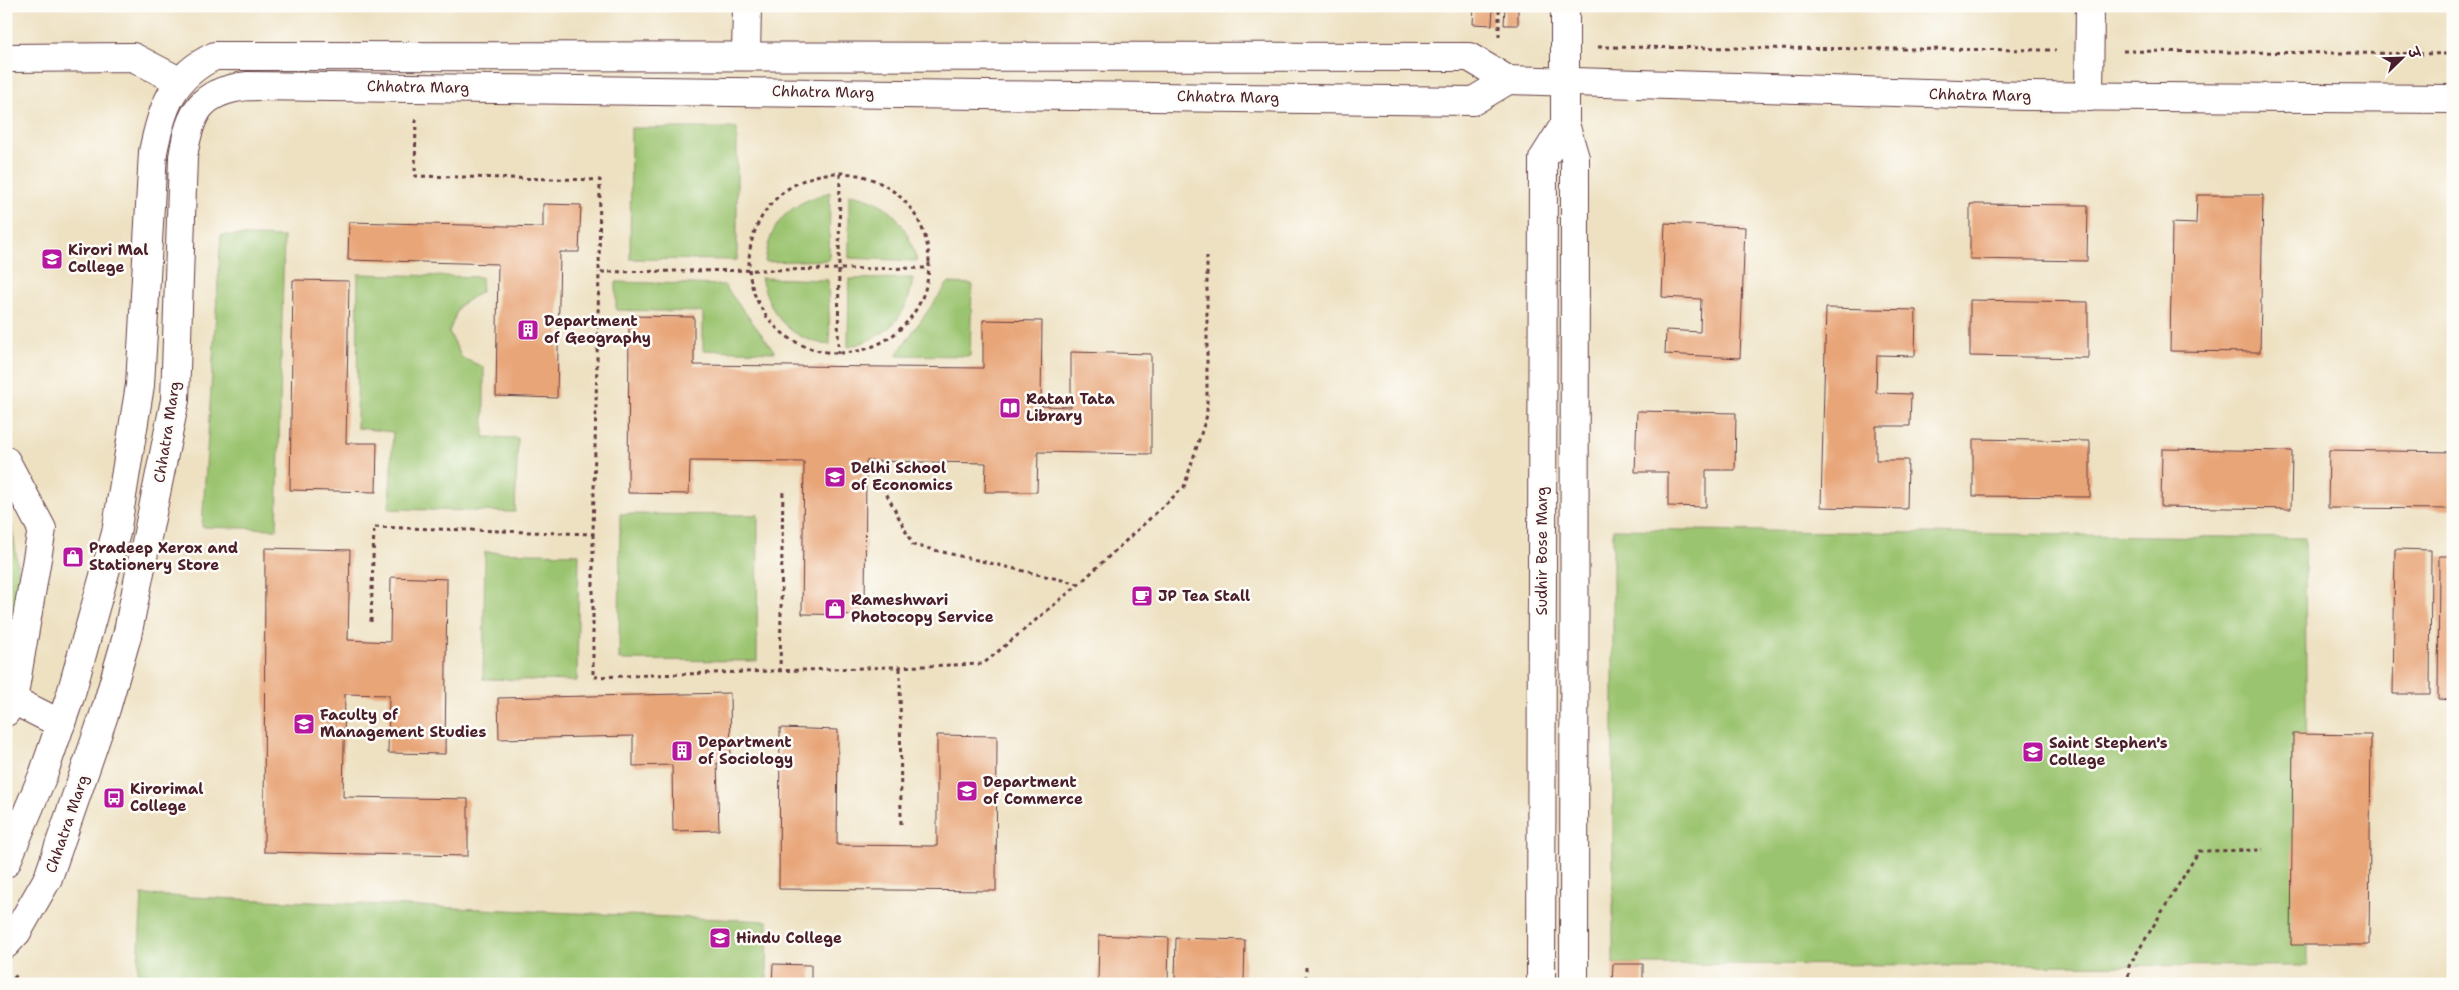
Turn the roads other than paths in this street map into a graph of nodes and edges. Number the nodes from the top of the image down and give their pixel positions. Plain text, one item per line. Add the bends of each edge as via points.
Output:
1 (748, 6) edge
2 (1565, 6) edge
3 (2090, 6) edge
4 (746, 55) junction
5 (6, 58) edge
6 (179, 80) junction
7 (1508, 80) junction
8 (1564, 82) junction
9 (2089, 97) junction
10 (2453, 99) edge
11 (1565, 124) junction
12 (6, 461) edge
13 (10, 706) edge
14 (61, 724) junction
15 (96, 737) junction
16 (6, 863) edge
17 (6, 944) edge
18 (1541, 984) edge
19 (1574, 984) edge

1 - 4 street
2 - 8 street
3 - 9 street
4 - 6 street, Chhatra Marg via 231,54 203,61
4 - 7 street, Chhatra Marg via 1469,57
5 - 6 street via 133,57
6 - 14 street, Chhatra Marg via 165,106 153,152 140,385 116,532
7 - 8 street, Chhatra Marg
7 - 15 street, Chhatra Marg via 1473,101 248,86 211,94 199,107 187,134 183,157 175,400 127,636
8 - 9 street, Chhatra Marg
8 - 11 street
9 - 10 street, Chhatra Marg
11 - 18 street, Sudhir Bose Marg via 1543,159
11 - 19 street via 1575,158
12 - 13 street via 42,529
13 - 14 street
14 - 15 street
14 - 16 street, Chhatra Marg
15 - 17 street, Chhatra Marg via 48,878 18,932

